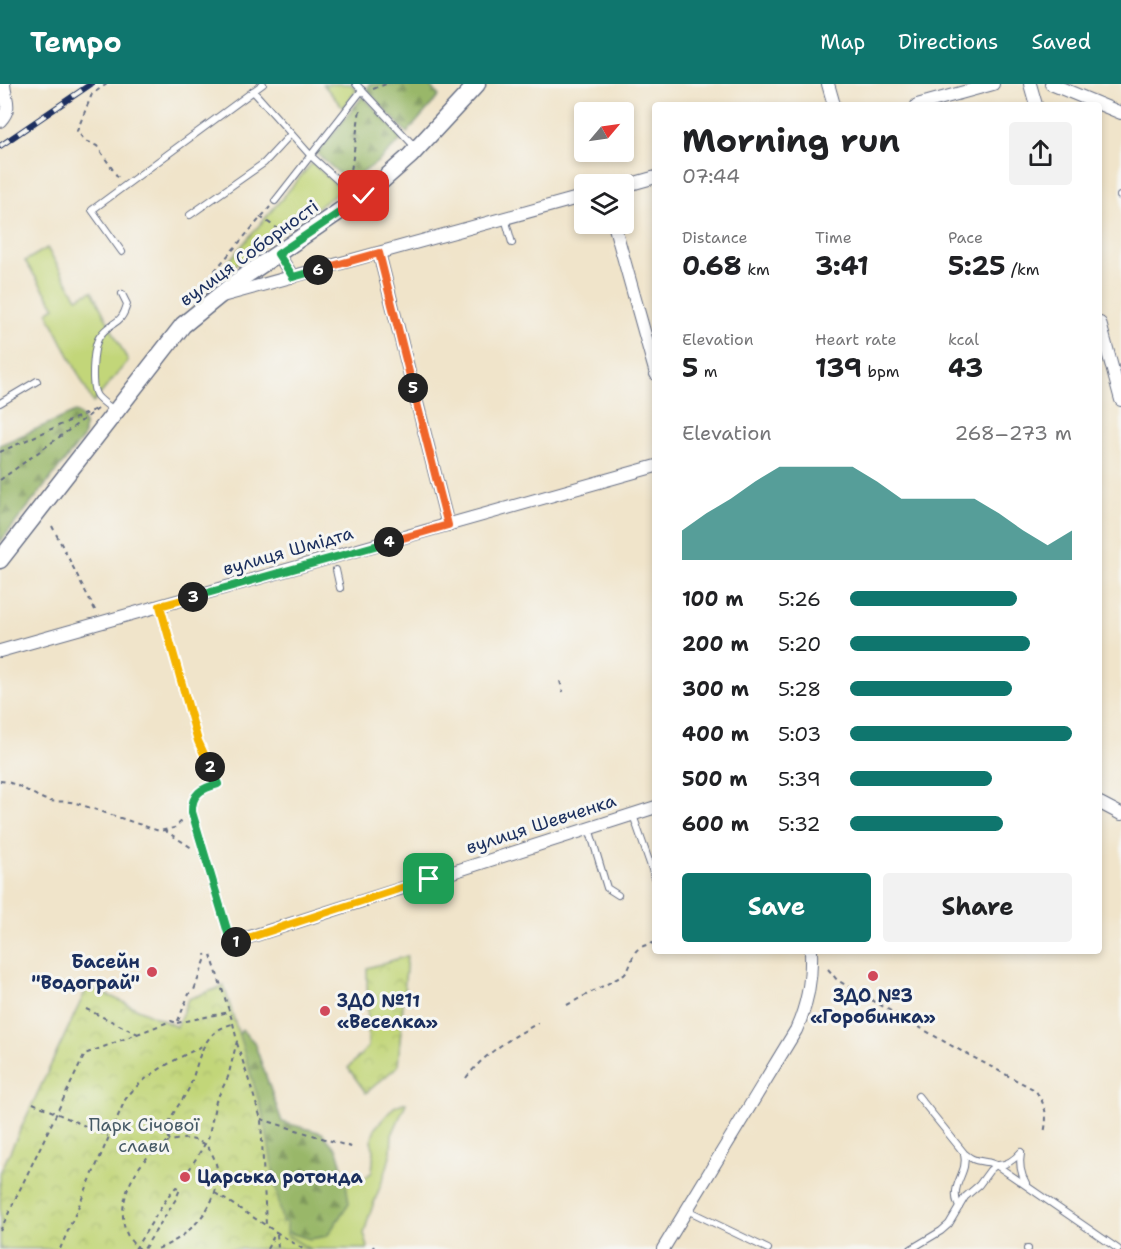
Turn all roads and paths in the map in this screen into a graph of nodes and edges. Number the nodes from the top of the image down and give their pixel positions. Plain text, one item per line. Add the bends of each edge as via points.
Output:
1 (4, 84) edge
2 (107, 84) edge
3 (263, 84) edge
4 (356, 84) edge
5 (477, 84) edge
6 (828, 84) edge
7 (993, 84) edge
8 (1030, 84) edge
9 (1050, 84) edge
10 (362, 90) junction
11 (253, 91) junction
12 (833, 102) edge
13 (928, 102) edge
14 (1035, 102) edge
15 (1094, 102) edge
16 (1102, 105) edge
17 (1121, 113) edge
18 (0, 121) edge
19 (291, 134) junction
20 (416, 149) junction
21 (311, 156) junction
22 (652, 178) edge
23 (634, 183) edge
24 (124, 187) junction
25 (354, 194) junction
26 (574, 199) edge
27 (275, 201) joint
28 (190, 216) dead end
29 (260, 217) junction
30 (505, 218) junction
31 (286, 234) dead end
32 (617, 234) edge
33 (512, 243) dead end
34 (122, 252) dead end
35 (379, 253) junction
36 (278, 254) junction
37 (293, 277) junction
38 (122, 294) dead end
39 (215, 298) junction
40 (185, 304) dead end
41 (1103, 346) edge
42 (652, 360) edge
43 (1117, 370) edge
44 (37, 381) dead end
45 (1121, 400) edge
46 (0, 403) edge
47 (115, 411) junction
48 (0, 452) edge
49 (652, 467) edge
50 (0, 480) edge
51 (448, 525) junction
52 (52, 526) dead end
53 (0, 560) edge
54 (336, 570) dead end
55 (340, 588) dead end
56 (160, 606) junction
57 (101, 622) junction
58 (0, 651) edge
59 (560, 681) dead end
60 (563, 692) dead end
61 (0, 780) edge
62 (1102, 804) edge
63 (652, 808) edge
64 (192, 812) junction
65 (633, 814) junction
66 (1121, 814) edge
67 (589, 828) junction
68 (164, 830) junction
69 (192, 848) dead end
70 (652, 869) edge
71 (618, 895) dead end
72 (231, 943) joint
73 (652, 943) edge
74 (205, 954) dead end
75 (811, 954) edge
76 (211, 955) dead end
77 (828, 969) dead end
78 (567, 1005) dead end
79 (86, 1009) dead end
80 (229, 1012) junction
81 (177, 1023) junction
82 (233, 1023) junction
83 (538, 1023) dead end
84 (138, 1034) junction
85 (237, 1041) junction
86 (204, 1045) junction
87 (466, 1078) dead end
88 (918, 1096) dead end
89 (33, 1103) dead end
90 (57, 1114) junction
91 (261, 1119) junction
92 (1044, 1133) dead end
93 (108, 1136) junction
94 (170, 1141) junction
95 (205, 1145) junction
96 (354, 1148) dead end
97 (964, 1153) junction
98 (996, 1165) junction
99 (189, 1170) dead end
100 (1032, 1189) junction
101 (215, 1192) junction
102 (959, 1207) junction
103 (687, 1209) junction
104 (266, 1225) junction
105 (0, 1231) edge
106 (276, 1232) junction
107 (139, 1248) edge
108 (60, 1249) edge
109 (157, 1249) edge
110 (267, 1249) edge
111 (278, 1249) edge
112 (303, 1249) edge
113 (663, 1249) edge
114 (768, 1249) edge
115 (911, 1249) edge
116 (1118, 1249) edge

1 - 18 street via 8,107
2 - 24 path via 92,94 78,131 85,141 98,146
3 - 11 lane
4 - 10 lane
5 - 20 main road, вулиця Соборності
6 - 12 street
7 - 13 street
8 - 14 street
9 - 15 street
10 - 20 lane
10 - 21 lane
10 - 25 path
11 - 19 lane
11 - 24 lane
16 - 17 street
19 - 21 lane
19 - 28 lane via 264,162
20 - 25 main road, вулиця Соборності via 393,172
21 - 25 lane
21 - 27 lane
22 - 23 street
24 - 34 lane via 92,210
25 - 36 main road, вулиця Соборності
26 - 30 street
27 - 29 path
29 - 31 path
29 - 40 path
30 - 33 lane
30 - 35 street
32 - 42 street
35 - 37 street
35 - 51 street
36 - 37 street
36 - 39 main road, вулиця Соборності
37 - 39 street
38 - 47 lane via 127,304 124,315 98,339 93,380 98,397
39 - 47 main road, вулиця Соборності via 178,330
41 - 43 street
43 - 45 street
44 - 46 lane
47 - 53 main road, вулиця Соборності
48 - 50 path via 100,407
49 - 51 street, вулиця Шмідта
51 - 56 street, вулиця Шмідта
52 - 57 path
54 - 55 lane
56 - 57 street, вулиця Шмідта
56 - 64 lane via 198,741 218,784 200,791 194,798
57 - 58 street, вулиця Шмідта
59 - 60 path
61 - 68 path via 47,800 69,801
62 - 66 street
63 - 65 street, вулиця Шевченка
64 - 68 path via 174,828
64 - 72 lane
65 - 67 street, вулиця Шевченка
65 - 70 lane
67 - 71 lane via 607,888
67 - 72 street, вулиця Шевченка
68 - 69 path
73 - 78 path via 636,951 624,975
74 - 81 path via 207,958
75 - 103 street via 808,999 796,1030
76 - 80 path
77 - 92 path via 837,980 1035,1090 1046,1112
79 - 84 path
80 - 81 path
80 - 82 path
81 - 84 path via 171,1021
82 - 85 path
82 - 86 path via 222,1026
83 - 87 path via 493,1050
84 - 90 path via 85,1054
85 - 91 path
85 - 95 path
86 - 93 path via 135,1087 122,1104
86 - 94 path via 189,1087 169,1125
88 - 97 lane
89 - 90 path
90 - 93 path
90 - 105 path
91 - 96 path
91 - 104 path
93 - 108 path
94 - 95 path via 192,1139
94 - 107 path via 146,1158 127,1192 126,1231
95 - 99 path
95 - 101 path via 216,1166
97 - 98 lane via 978,1162
97 - 102 lane via 966,1161 955,1194
98 - 100 lane
98 - 100 lane via 1011,1161 1021,1152 1020,1170
98 - 102 lane
100 - 116 lane
101 - 104 path
101 - 109 path via 191,1228
102 - 115 lane via 940,1232
103 - 113 street
103 - 114 lane
104 - 106 path
106 - 110 path
106 - 111 path
106 - 112 path
107 - 107 path via 169,1195 176,1187 180,1189

